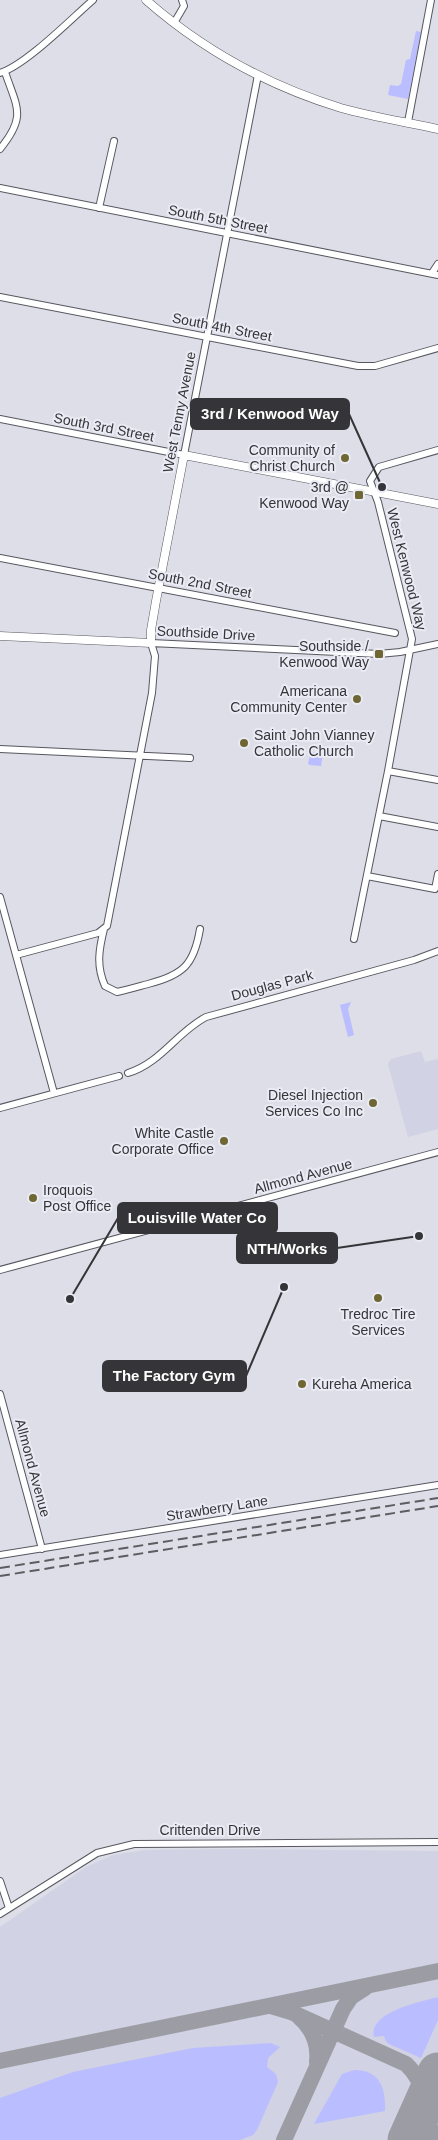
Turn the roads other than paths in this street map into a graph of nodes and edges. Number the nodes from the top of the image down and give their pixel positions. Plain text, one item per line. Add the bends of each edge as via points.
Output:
1 (94, 0) edge
2 (146, 0) edge
3 (182, 0) edge
4 (431, 0) edge
5 (174, 23) junction
6 (2, 73) edge
7 (258, 75) junction
8 (408, 122) junction
9 (438, 129) edge
10 (114, 141) dead end
11 (0, 149) edge
12 (0, 188) edge
13 (99, 208) junction
14 (227, 233) junction
15 (438, 264) edge
16 (435, 274) edge
17 (0, 297) edge
18 (207, 336) junction
19 (438, 348) edge
20 (0, 419) edge
21 (438, 450) edge
22 (184, 455) junction
23 (374, 492) junction
24 (438, 504) edge
25 (0, 558) edge
26 (158, 588) junction
27 (395, 633) dead end
28 (0, 636) edge
29 (151, 643) junction
30 (438, 644) edge
31 (411, 649) junction
32 (0, 749) edge
33 (140, 755) junction
34 (190, 758) dead end
35 (388, 771) junction
36 (438, 780) edge
37 (379, 816) junction
38 (438, 827) edge
39 (438, 874) edge
40 (367, 876) junction
41 (0, 897) edge
42 (200, 929) dead end
43 (101, 931) junction
44 (354, 939) dead end
45 (438, 951) edge
46 (16, 956) junction
47 (128, 1073) dead end
48 (119, 1076) dead end
49 (54, 1093) junction
50 (0, 1108) edge
51 (438, 1152) edge
52 (0, 1270) edge
53 (0, 1394) edge
54 (438, 1485) edge
55 (42, 1549) junction
56 (0, 1555) edge
57 (438, 1842) edge
58 (0, 1881) edge
59 (9, 1908) junction
60 (0, 1914) edge

1 - 6 street via 26,58
2 - 5 main road
3 - 5 street via 184,6
4 - 8 street
5 - 7 main road via 219,55
6 - 11 street via 18,114 14,130
7 - 8 main road via 341,108
7 - 14 street, West Tenny Avenue
8 - 9 main road
10 - 13 street
12 - 13 street, South 5th Street
13 - 14 street, South 5th Street
14 - 16 street, South 5th Street
14 - 18 street, West Tenny Avenue
15 - 16 street
17 - 18 street, South 4th Street
18 - 19 street, South 4th Street via 368,366
18 - 22 street, West Tenny Avenue
20 - 22 street, South 3rd Street
21 - 23 street, West Kenwood Way via 379,467 370,481
22 - 23 main road, South 3rd Street
22 - 26 main road, West Tenny Avenue
23 - 24 main road, South 3rd Street
23 - 31 street, West Kenwood Way via 409,624
25 - 26 street, South 2nd Street
26 - 27 street, South 2nd Street
26 - 29 main road, West Tenny Avenue
28 - 29 main road, Southside Drive
29 - 31 street, Southside Drive via 379,654
29 - 33 street, West Tenny Avenue via 155,656 154,681
30 - 31 street
31 - 35 street, West Kenwood Way
32 - 33 street
33 - 34 street
33 - 43 street, West Tenny Avenue
35 - 36 street
35 - 37 street, West Kenwood Way
37 - 38 street
37 - 40 street, West Kenwood Way
39 - 40 street via 435,889
40 - 44 street, West Kenwood Way
41 - 46 street
42 - 43 street, West Tenny Avenue via 196,952 181,971 165,980 117,992 105,986 98,964
43 - 46 street
45 - 47 street, Douglas Park via 206,1016 155,1060
46 - 49 street
48 - 49 street
49 - 50 street
51 - 52 street, Allmond Avenue
53 - 55 street, Allmond Avenue
54 - 55 street, Strawberry Lane
55 - 56 street, Strawberry Lane
57 - 59 street, Crittenden Drive via 134,1844 97,1853
58 - 59 street
59 - 60 street, Crittenden Drive

